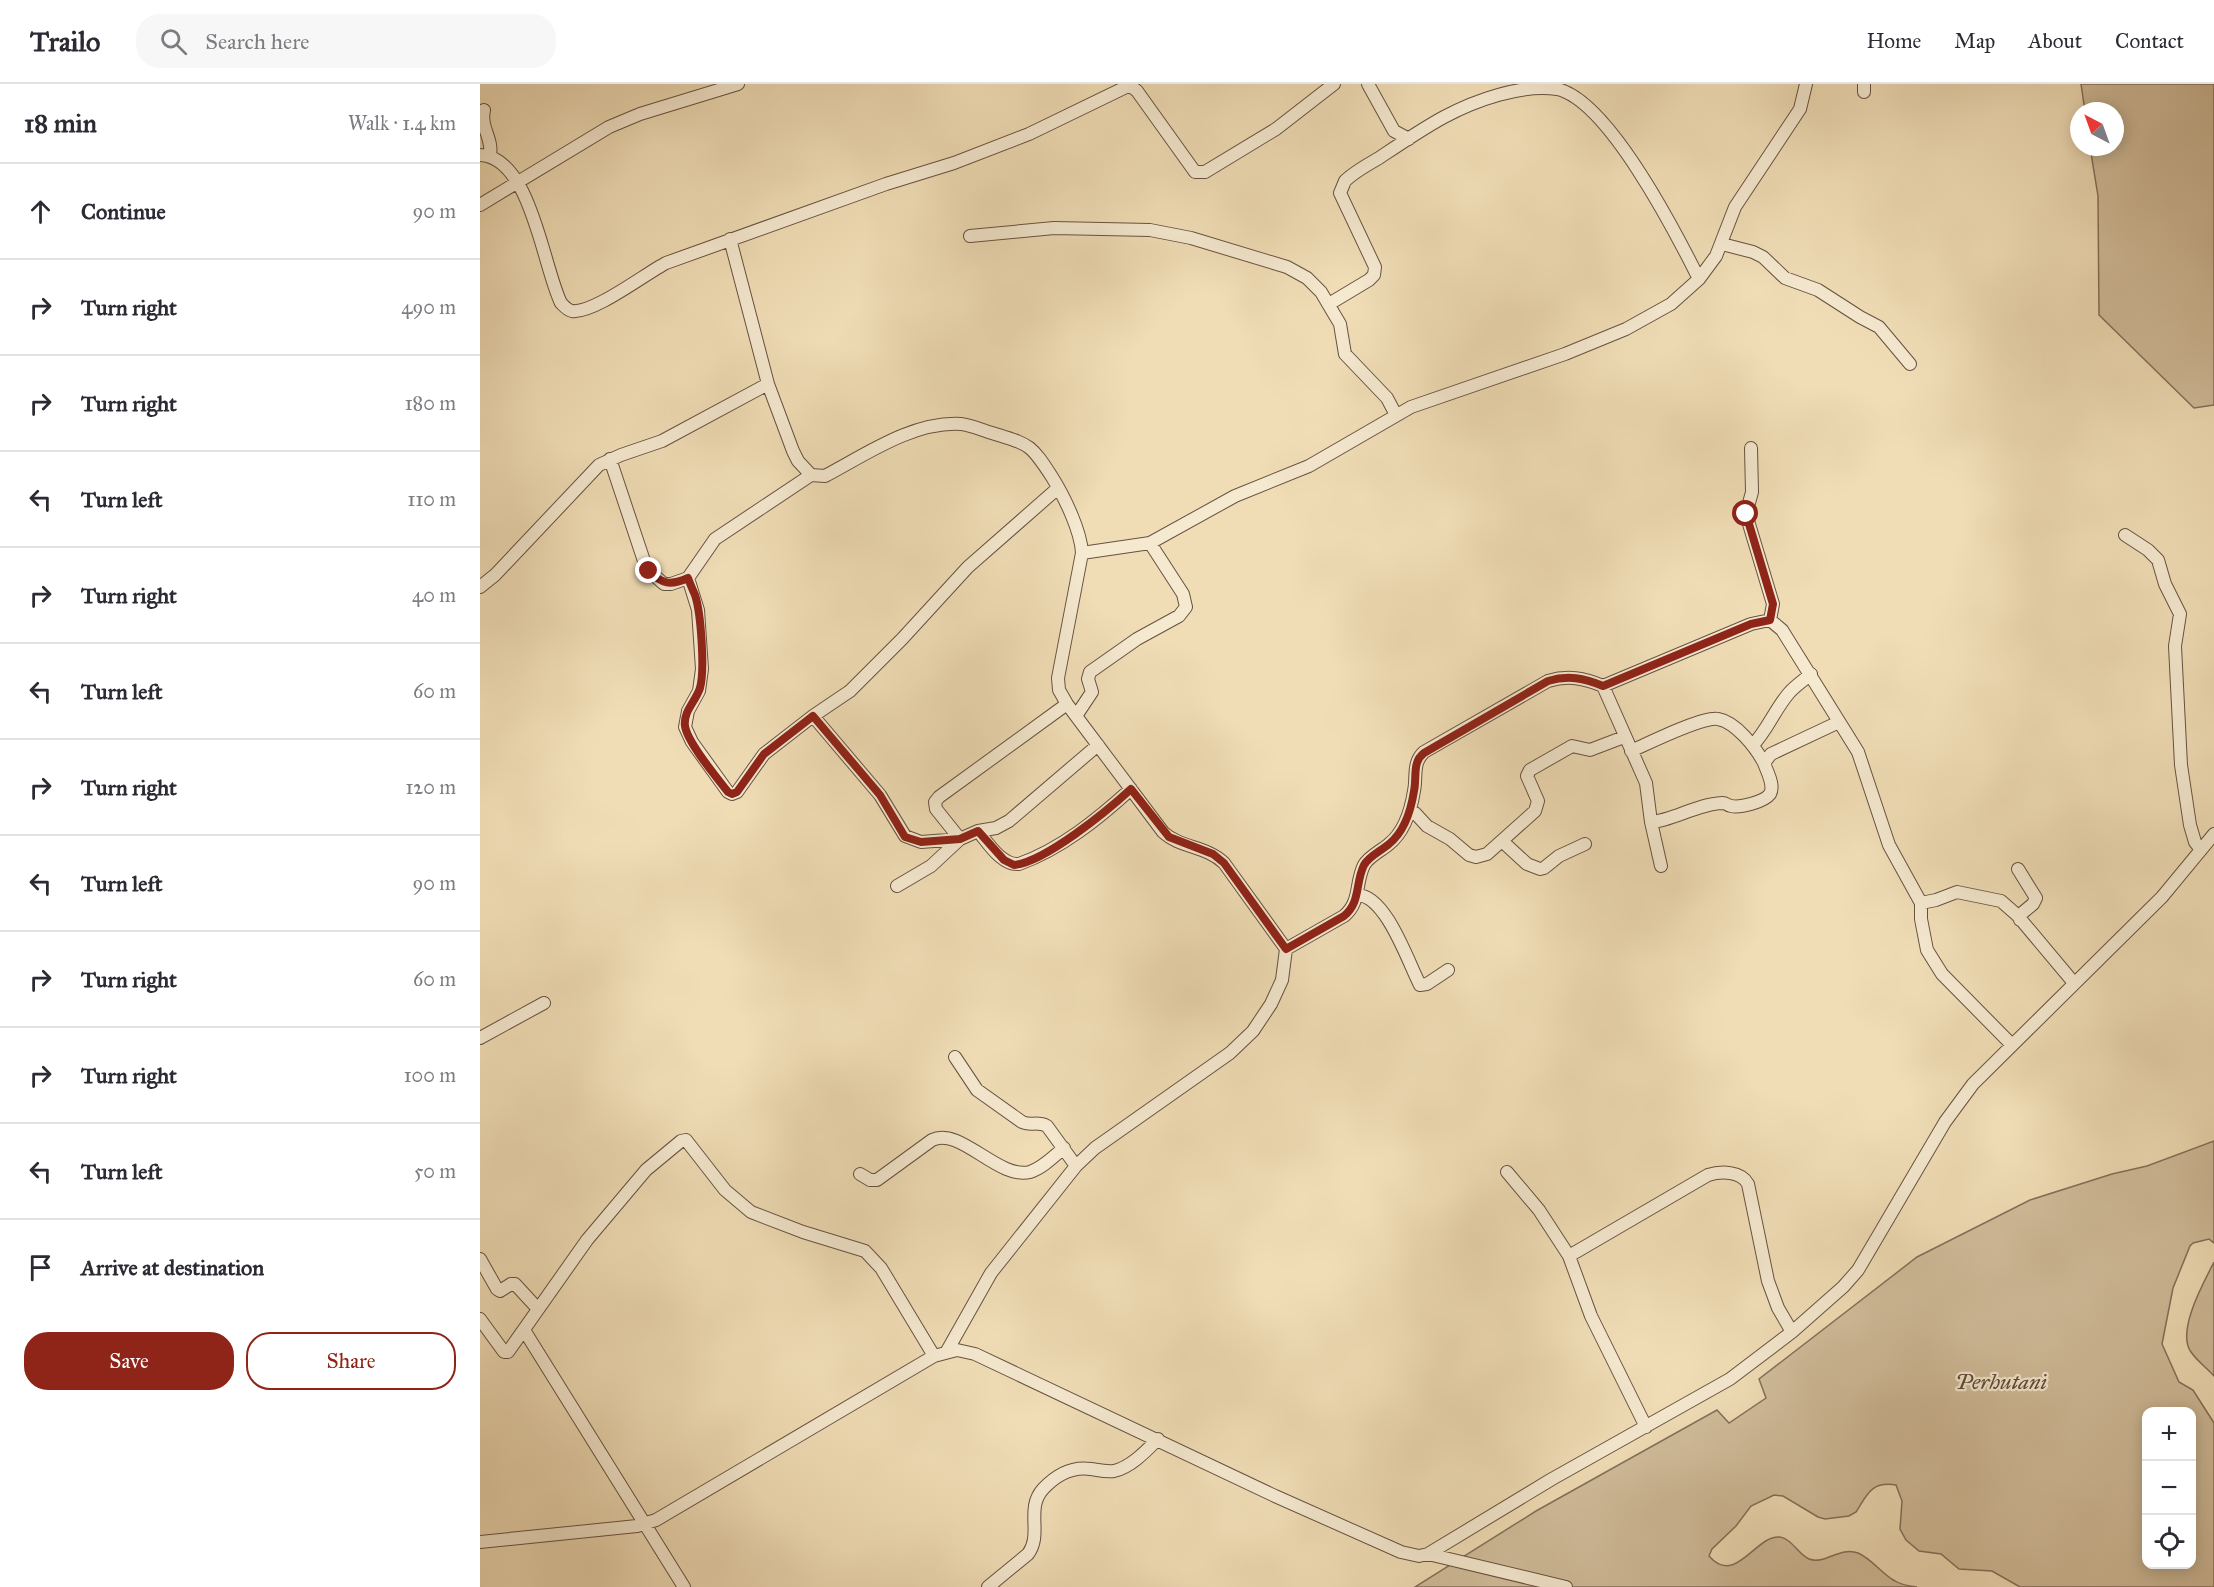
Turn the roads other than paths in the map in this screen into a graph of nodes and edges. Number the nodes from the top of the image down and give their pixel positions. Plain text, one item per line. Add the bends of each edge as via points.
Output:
1 (738, 84) edge
2 (1335, 84) edge
3 (1368, 84) edge
4 (1806, 84) edge
5 (484, 110) dead end
6 (1409, 139) junction
7 (485, 155) edge
8 (517, 184) junction
9 (480, 205) edge
10 (970, 236) dead end
11 (730, 240) junction
12 (1722, 244) junction
13 (1699, 279) junction
14 (1329, 304) junction
15 (1910, 364) dead end
16 (768, 384) junction
17 (1396, 415) junction
18 (1751, 448) dead end
19 (610, 459) junction
20 (811, 475) junction
21 (1058, 488) junction
22 (2125, 535) dead end
23 (1150, 543) junction
24 (1082, 553) junction
25 (688, 578) junction
26 (480, 587) edge
27 (1770, 620) junction
28 (1811, 674) junction
29 (1603, 686) junction
30 (1067, 704) junction
31 (813, 716) junction
32 (1076, 716) junction
33 (1839, 722) junction
34 (1624, 737) junction
35 (1098, 745) junction
36 (1753, 745) junction
37 (1631, 751) junction
38 (1764, 763) junction
39 (1131, 789) junction
40 (1409, 812) junction
41 (1651, 822) junction
42 (978, 831) junction
43 (2214, 834) edge
44 (960, 839) junction
45 (1502, 841) junction
46 (1585, 844) dead end
47 (2201, 850) junction
48 (1661, 866) dead end
49 (2018, 869) dead end
50 (897, 886) dead end
51 (1357, 895) junction
52 (1921, 903) junction
53 (2020, 920) junction
54 (1286, 949) junction
55 (1448, 970) dead end
56 (2074, 983) junction
57 (544, 1002) dead end
58 (480, 1038) edge
59 (2012, 1045) junction
60 (955, 1057) dead end
61 (1064, 1148) junction
62 (1076, 1166) junction
63 (1507, 1173) dead end
64 (860, 1174) dead end
65 (1569, 1256) junction
66 (480, 1259) edge
67 (538, 1309) junction
68 (480, 1319) edge
69 (524, 1330) junction
70 (1792, 1332) junction
71 (947, 1351) junction
72 (934, 1356) junction
73 (1646, 1427) junction
74 (1158, 1439) junction
75 (646, 1524) junction
76 (480, 1542) edge
77 (1428, 1554) junction
78 (684, 1587) edge
79 (989, 1587) edge
80 (1566, 1587) edge

1 - 8 street via 625,120
2 - 11 street via 1276,129 1205,172 1195,172 1137,91 1126,87 1029,134 954,163
3 - 6 street via 1394,131
4 - 12 street via 1800,109 1740,197
5 - 7 street via 481,120 491,147
6 - 13 street via 1463,108 1506,93 1547,87 1569,92 1620,143 1677,235
6 - 14 street via 1342,185 1340,193 1375,267 1369,279
7 - 8 street via 504,166
8 - 9 street
8 - 11 street via 537,226 556,293 572,311 604,302 666,263
10 - 14 street via 1054,228 1150,230 1287,267 1308,278
11 - 16 street
12 - 13 street
12 - 15 street via 1763,257 1790,281 1818,290 1879,327
13 - 17 street via 1671,304 1626,329 1421,402
14 - 17 street via 1340,324 1345,354 1387,398
16 - 19 street via 662,441
16 - 20 street via 793,452
17 - 23 street via 1309,466 1234,496
18 - 27 street via 1752,492 1746,514 1773,604
19 - 25 street via 649,571 664,584
19 - 26 street via 590,473
20 - 21 street via 825,476 912,433 964,424 1030,447
20 - 25 street via 715,539
21 - 24 street
21 - 31 street via 968,567 850,691
22 - 47 street via 2158,560 2165,584 2179,608 2181,621 2175,646 2181,765 2190,825
23 - 24 street
23 - 32 street via 1183,594 1186,607 1179,616 1090,672 1092,692
24 - 30 street via 1058,678
25 - 31 street via 698,610 702,669 699,691 688,711 685,727 728,792 737,792 764,754
27 - 28 street via 1782,630
27 - 29 street via 1751,624
28 - 33 street
28 - 36 street via 1790,692
29 - 34 street
29 - 40 street via 1576,678 1548,681 1424,753 1417,761
30 - 32 street
30 - 44 street via 939,797 934,805
31 - 44 street via 880,795 905,837 921,842
32 - 35 street
33 - 38 street via 1771,754
33 - 52 street via 1858,752 1889,845
34 - 37 street
34 - 45 street via 1590,750 1572,746 1530,770 1527,776 1538,807
35 - 39 street
35 - 42 street via 1009,821
36 - 37 street via 1727,723 1714,718
36 - 38 street
37 - 41 street via 1646,783
38 - 41 street via 1772,788 1761,800 1736,806 1722,803 1700,807
39 - 42 street via 1100,818 1052,849 1019,864 1004,860
39 - 54 street via 1169,837 1213,854 1224,863
40 - 45 street via 1469,855 1487,854
40 - 51 street via 1398,834 1365,864
41 - 48 street
42 - 44 street
43 - 47 street
44 - 50 street via 922,872
45 - 46 street via 1527,864 1540,869
47 - 56 street via 2162,897
49 - 53 street via 2036,898 2020,914
51 - 54 street via 1344,916
51 - 55 street via 1369,897 1389,921 1420,985
52 - 53 street via 1962,893 2001,901
52 - 59 street via 1923,934 1933,961
53 - 56 street
54 - 62 street via 1277,993 1242,1042 1095,1148
56 - 59 street
57 - 58 street
59 - 70 street via 1973,1084 1945,1122 1851,1279
60 - 61 street via 986,1098 1026,1124 1047,1126
61 - 62 street
61 - 64 street via 1036,1169 1020,1173 942,1137 932,1140 877,1180
62 - 71 street via 991,1273
63 - 65 street via 1545,1218
65 - 70 street via 1708,1175 1738,1175 1748,1184 1768,1281
65 - 73 street via 1591,1316
66 - 67 street via 498,1290 515,1284
67 - 69 street
67 - 72 street via 587,1240 646,1170 686,1140 725,1190 751,1212 861,1249 871,1256
68 - 69 street via 505,1353
69 - 75 street
70 - 73 street via 1730,1379
71 - 72 street
71 - 74 street via 975,1354
72 - 75 street
73 - 77 street
74 - 77 street via 1401,1552
74 - 79 street via 1123,1467 1105,1471 1077,1467 1051,1482 1033,1506 1033,1547
75 - 76 street
75 - 78 street
77 - 80 street

